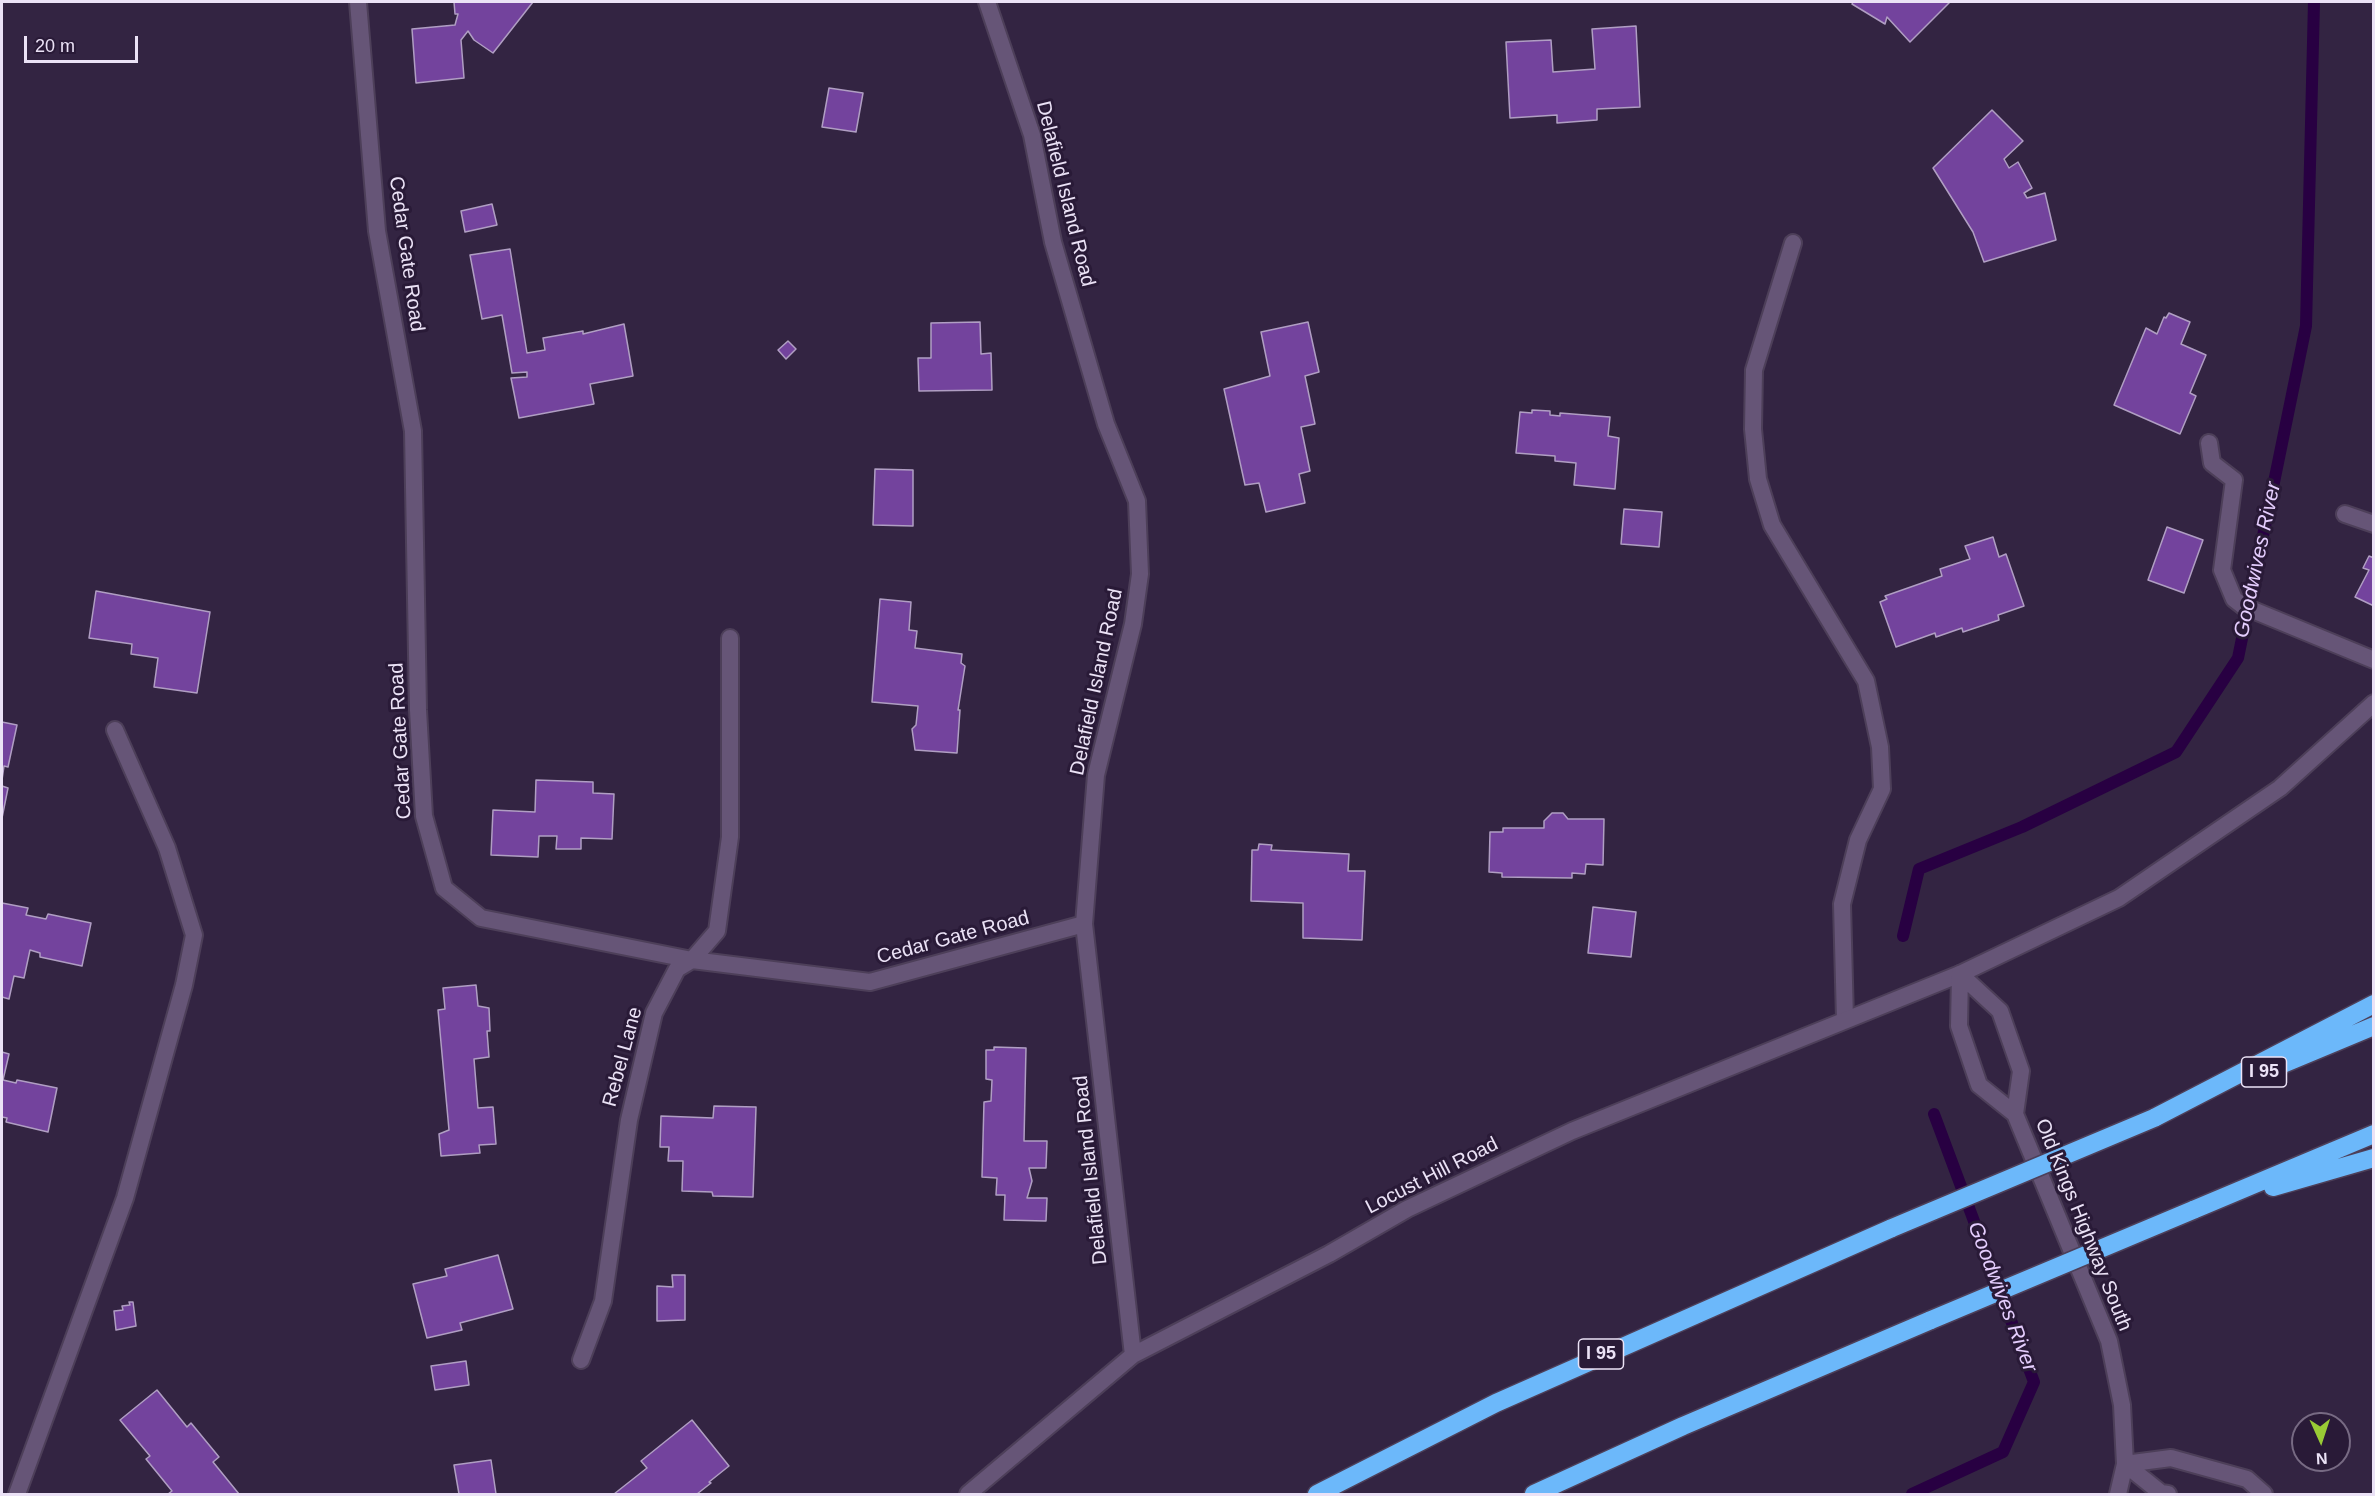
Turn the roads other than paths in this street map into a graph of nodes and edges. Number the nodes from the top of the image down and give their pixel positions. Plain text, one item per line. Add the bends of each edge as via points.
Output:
1 (358, 2) edge
2 (987, 2) edge
3 (1793, 243) dead end
4 (2209, 443) dead end
5 (2345, 514) dead end
6 (2373, 524) edge
7 (730, 638) dead end
8 (2373, 660) edge
9 (2373, 703) edge
10 (115, 730) dead end
11 (1084, 924) junction
12 (692, 960) junction
13 (1960, 974) junction
14 (2373, 1004) edge
15 (1845, 1020) junction
16 (2373, 1026) edge
17 (2015, 1114) junction
18 (2154, 1118) junction
19 (2373, 1134) edge
20 (2373, 1158) edge
21 (2193, 1210) junction
22 (1133, 1355) junction
23 (581, 1360) dead end
24 (2125, 1464) junction
25 (17, 1494) edge
26 (968, 1494) edge
27 (1317, 1494) edge
28 (1534, 1494) edge
29 (2118, 1494) edge
30 (2168, 1494) edge
31 (2264, 1494) edge

1 - 12 street, Cedar Gate Road via 377,231 413,431 424,816 444,888 481,918
2 - 11 street, Delafield Island Road via 1032,135 1053,242 1106,424 1137,501 1140,574 1133,624 1096,775
3 - 15 street via 1754,370 1753,429 1758,479 1777,533 1866,681 1880,747 1882,789 1858,840 1842,904
4 - 8 street via 2212,463 2234,480 2222,570 2234,599
5 - 6 street
7 - 12 street, Rebel Lane via 730,837 717,931
9 - 13 street via 2280,788 2119,898
10 - 25 street via 167,848 194,935 184,985 124,1198
11 - 12 street, Cedar Gate Road via 870,982
11 - 22 street, Delafield Island Road
12 - 23 street, Rebel Lane via 676,969 654,1013 628,1120 603,1300
13 - 15 street, Locust Hill Road
13 - 17 street, Old Kings Highway South via 1959,1026 1979,1085
13 - 17 street, Old Kings Highway South via 2000,1011 2021,1071
14 - 18 highway
15 - 22 street, Locust Hill Road via 1562,1136 1407,1209 1329,1254
16 - 18 highway, I 95
17 - 24 street, Old Kings Highway South via 2109,1341 2122,1405
18 - 27 highway, I 95, bridge via 1892,1228 1496,1403
19 - 21 highway
20 - 21 highway
21 - 28 highway, bridge via 1683,1425
22 - 26 street, Locust Hill Road
24 - 29 street, Old Kings Highway South
24 - 30 street via 2161,1493
24 - 31 street via 2171,1458 2247,1479

